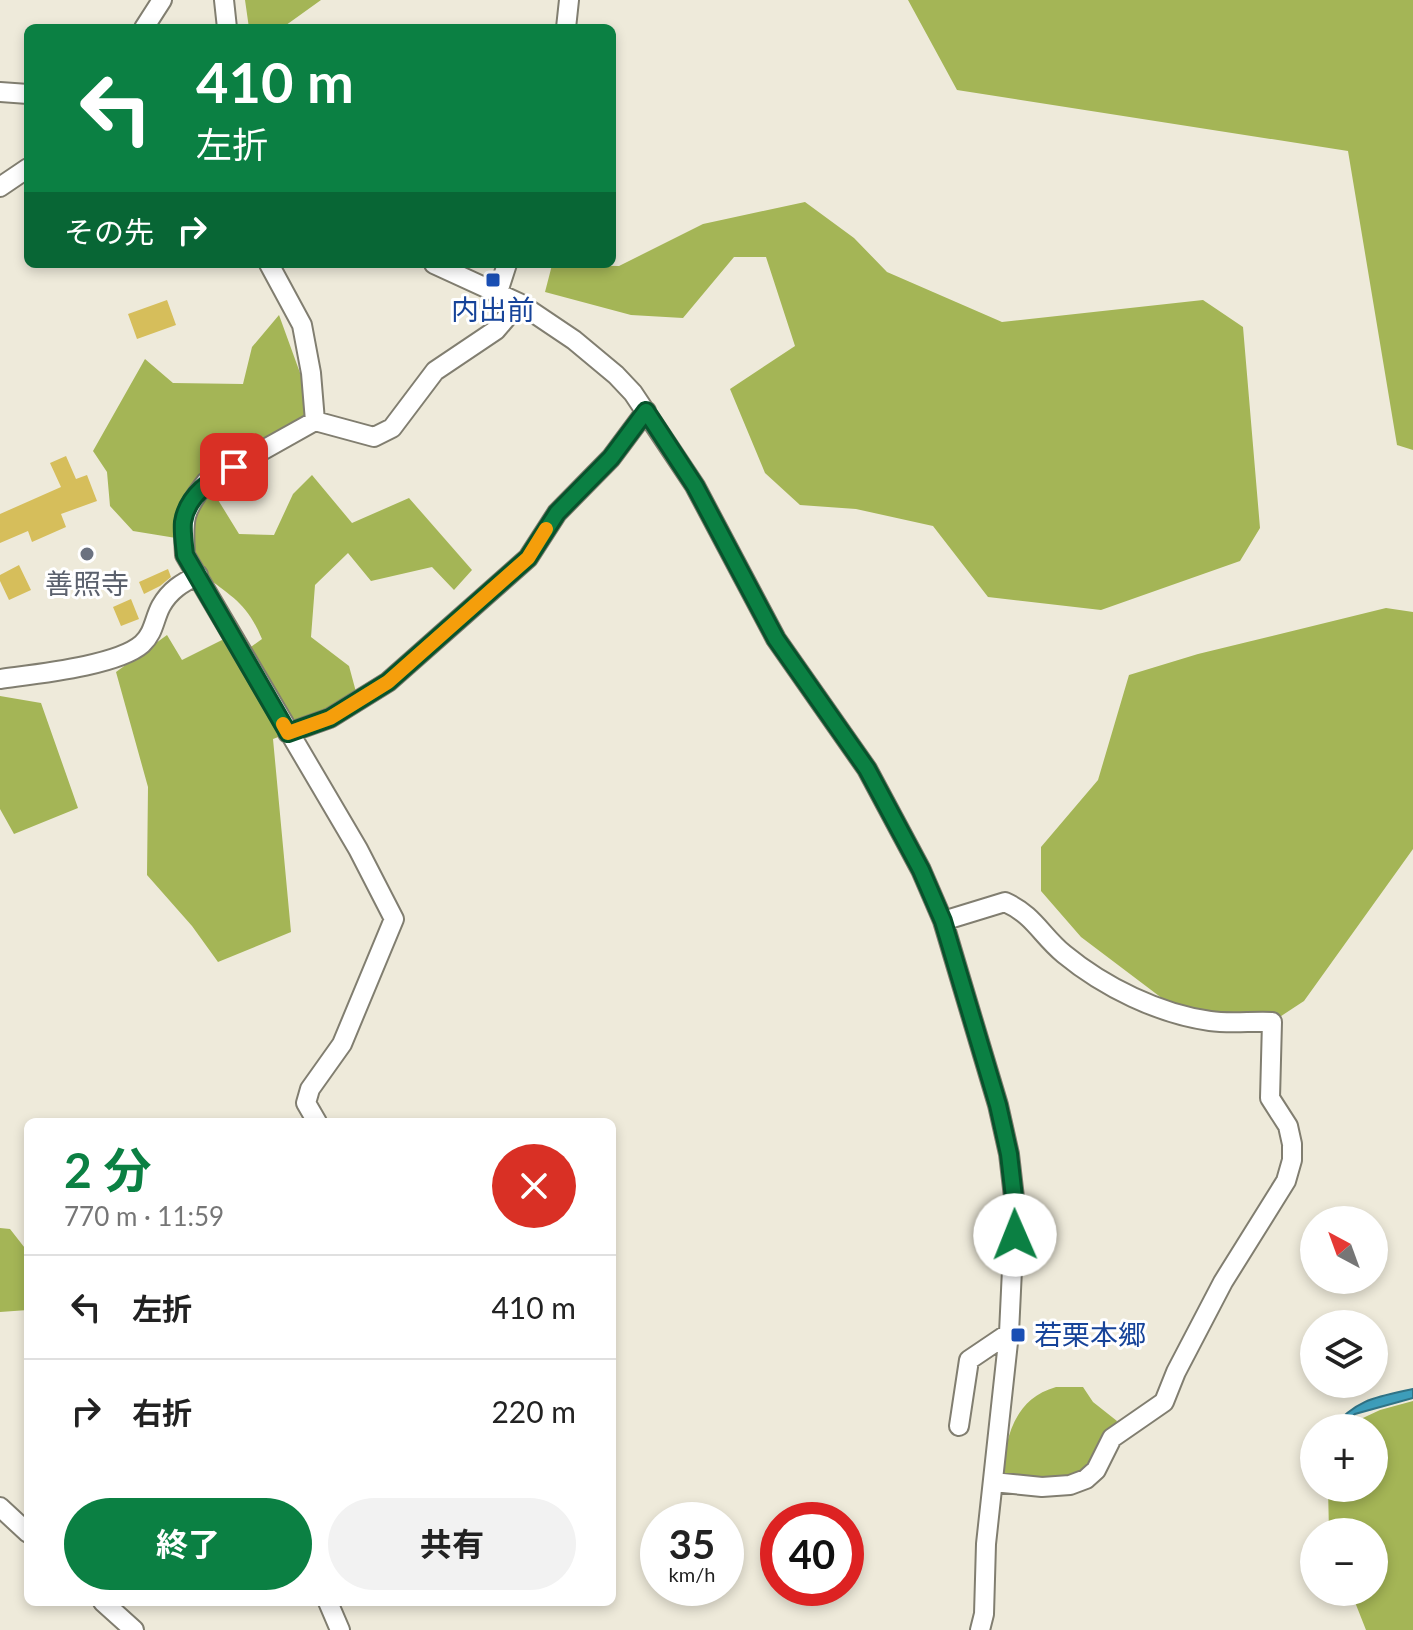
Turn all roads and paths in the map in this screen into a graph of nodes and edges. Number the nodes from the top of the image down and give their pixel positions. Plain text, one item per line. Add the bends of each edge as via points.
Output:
1 (162, 0) edge
2 (224, 0) edge
3 (569, 0) edge
4 (147, 24) edge
5 (227, 24) edge
6 (566, 24) edge
7 (0, 92) edge
8 (24, 94) edge
9 (24, 171) edge
10 (0, 187) edge
11 (271, 268) edge
12 (443, 268) edge
13 (506, 268) edge
14 (498, 292) junction
15 (519, 303) junction
16 (646, 411) junction
17 (315, 421) junction
18 (198, 575) junction
19 (0, 679) edge
20 (288, 733) junction
21 (943, 921) junction
22 (315, 1118) edge
23 (1009, 1333) junction
24 (959, 1426) dead end
25 (993, 1482) junction
26 (0, 1507) edge
27 (24, 1529) edge
28 (107, 1606) edge
29 (330, 1606) edge
30 (134, 1630) edge
31 (340, 1630) edge
32 (980, 1630) edge

1 - 4 street
2 - 5 street
3 - 6 street
7 - 8 street
9 - 10 street
11 - 17 street via 302,325
12 - 14 street
13 - 14 street
14 - 15 street
15 - 16 street via 602,362
15 - 17 street via 496,330 435,371 392,428 374,437
16 - 20 street via 611,458 557,513 528,558 388,682 330,718
16 - 21 street via 695,486 776,639 867,769
17 - 18 street via 206,482 183,521 185,555
18 - 19 street via 173,589 140,646 94,664
18 - 20 street
20 - 22 street via 394,919 342,1044 310,1089 306,1103
21 - 23 street via 1009,1154 1015,1206
21 - 25 street via 1005,902 1023,910 1092,976 1141,1000 1211,1021 1272,1022 1270,1098 1288,1126 1292,1144 1286,1181 1223,1282 1164,1402 1112,1438 1086,1479 1042,1487
23 - 24 street via 969,1360
23 - 25 street
25 - 32 street
26 - 27 street
28 - 30 street
29 - 31 street

